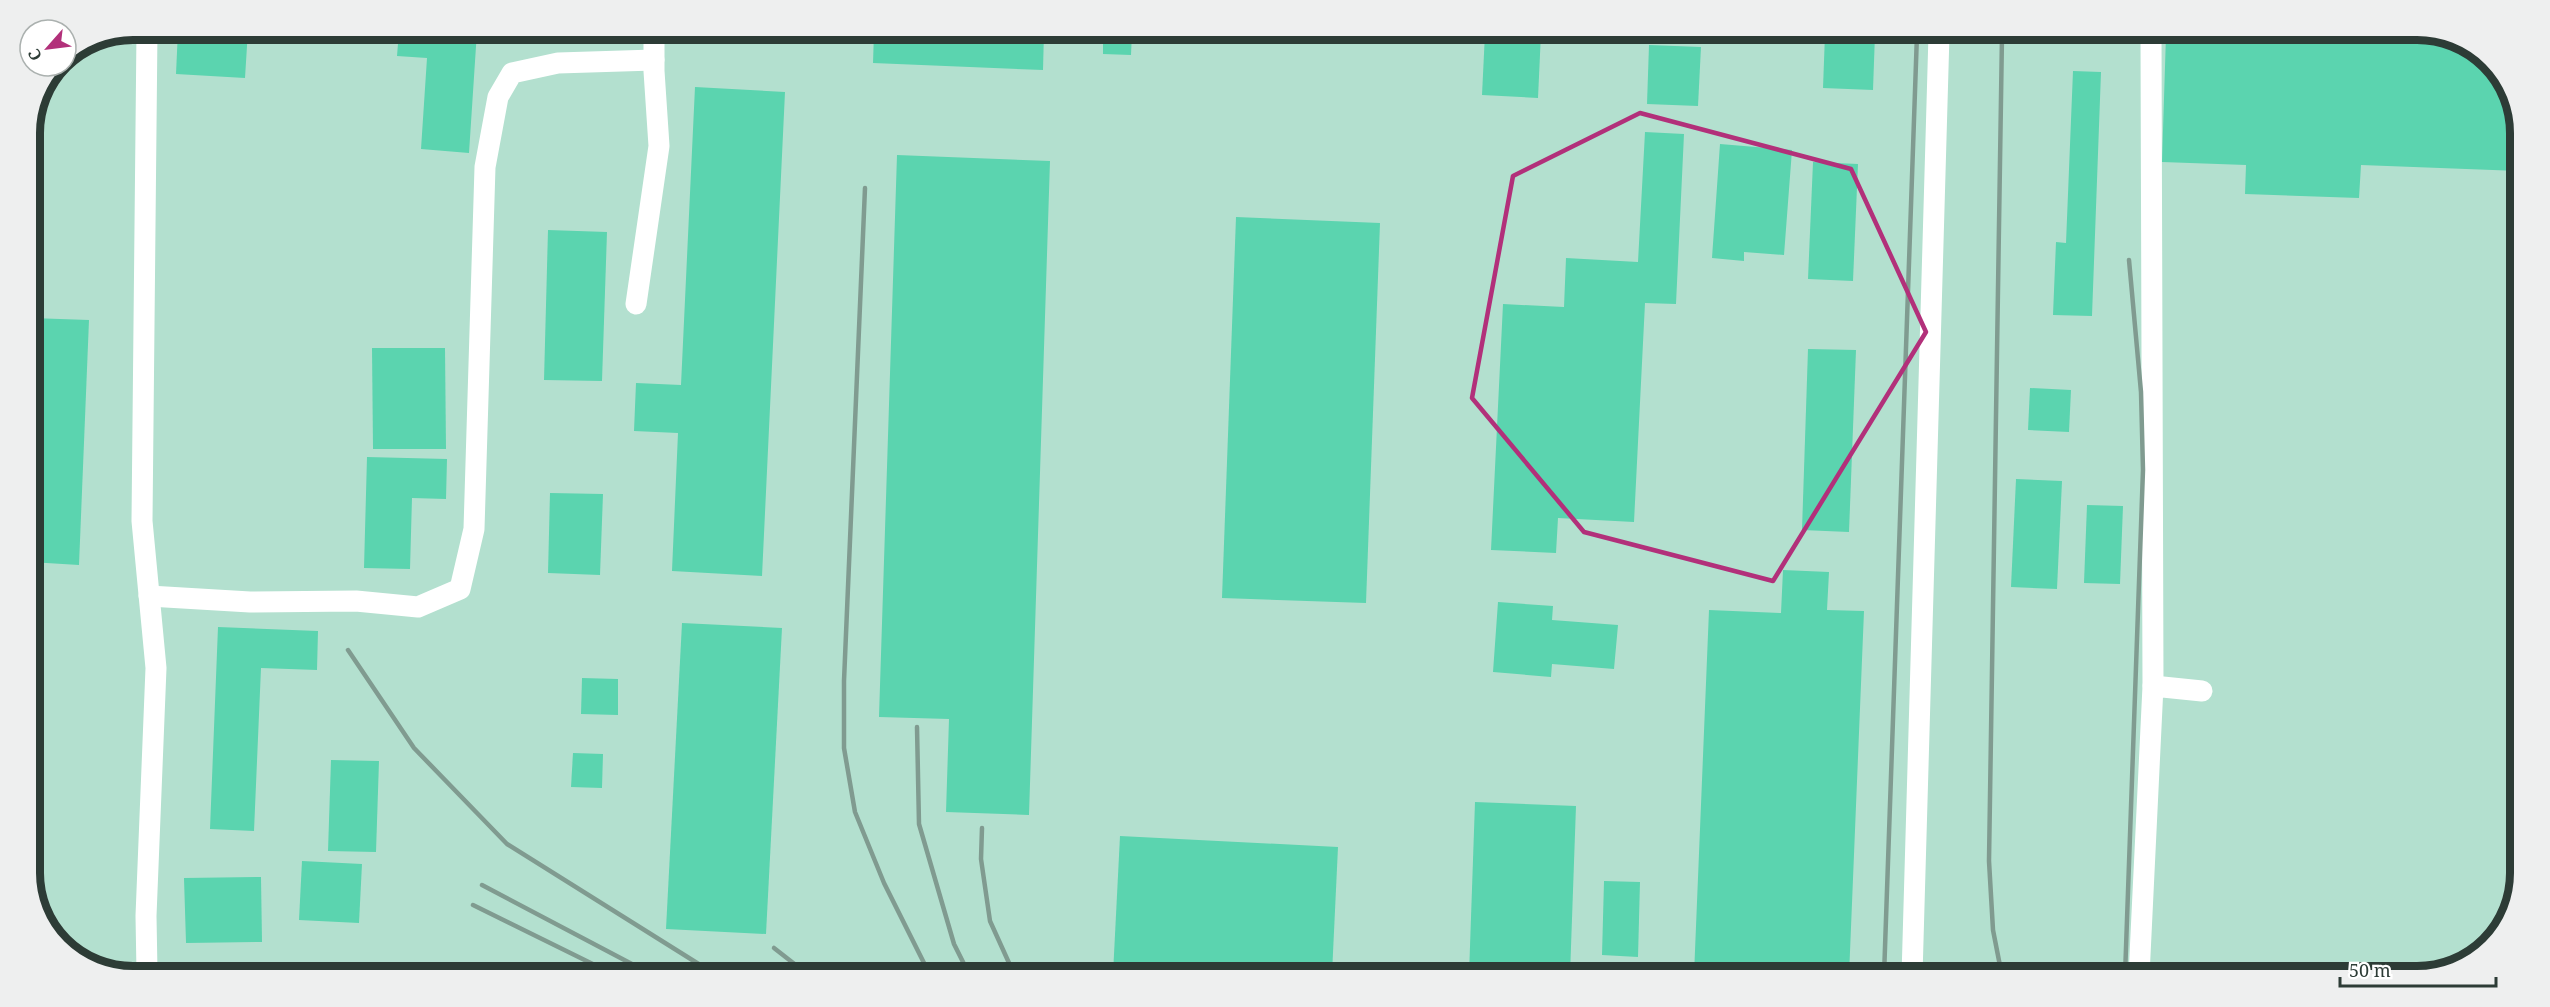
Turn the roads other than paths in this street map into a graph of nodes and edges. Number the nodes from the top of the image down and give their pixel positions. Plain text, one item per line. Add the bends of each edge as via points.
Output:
1 (147, 40) edge
2 (654, 40) edge
3 (1939, 40) edge
4 (2151, 40) edge
5 (654, 60) junction
6 (636, 304) dead end
7 (149, 596) junction
8 (2153, 686) junction
9 (2202, 691) dead end
10 (147, 966) edge
11 (1912, 966) edge
12 (2139, 966) edge

1 - 7 lane via 142,521
2 - 5 lane
3 - 11 lane
4 - 8 lane
5 - 6 lane via 659,146
5 - 7 lane via 558,63 512,73 498,97 485,167 474,529 460,588 418,607 356,601 250,602
7 - 10 lane via 156,668
8 - 9 lane
8 - 12 lane

